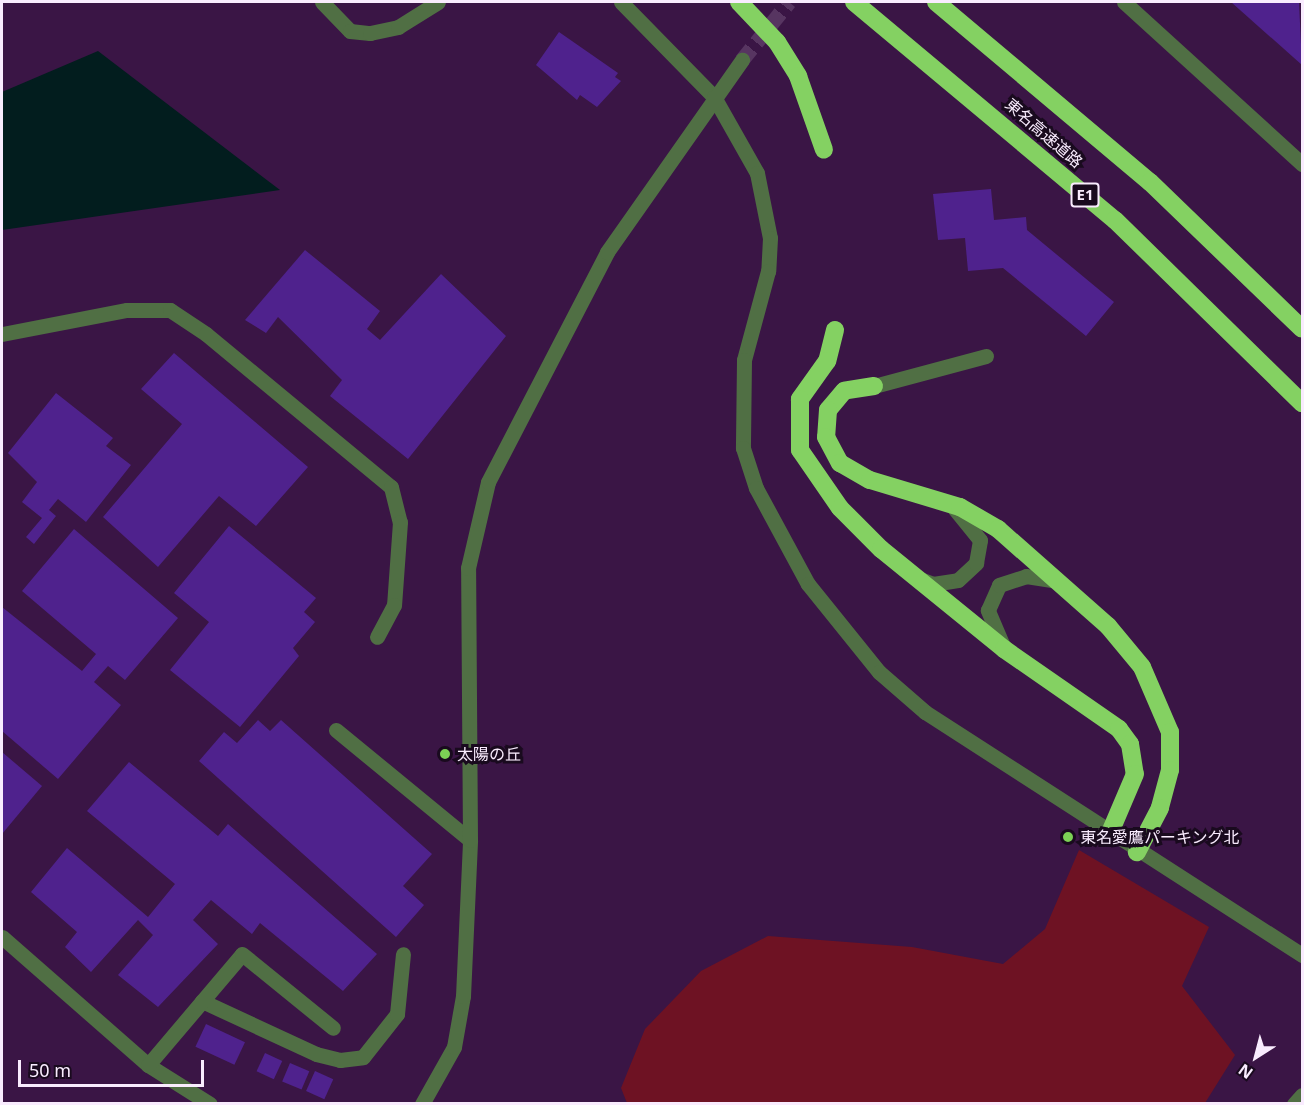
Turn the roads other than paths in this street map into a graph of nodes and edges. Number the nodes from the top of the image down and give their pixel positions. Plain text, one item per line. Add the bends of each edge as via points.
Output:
1 (322, 2) edge
2 (438, 2) edge
3 (621, 2) edge
4 (739, 2) edge
5 (854, 2) edge
6 (936, 2) edge
7 (1124, 2) edge
8 (742, 60) tunnel mouth
9 (714, 97) junction
10 (824, 150) dead end
11 (1302, 164) edge
12 (1302, 329) edge
13 (835, 330) dead end
14 (2, 334) edge
15 (986, 356) dead end
16 (874, 386) joint
17 (1302, 403) edge
18 (948, 503) junction
19 (914, 577) junction
20 (1057, 581) junction
21 (377, 636) dead end
22 (1004, 649) junction
23 (336, 730) dead end
24 (1109, 835) junction
25 (470, 840) junction
26 (1137, 852) junction
27 (2, 937) edge
28 (403, 954) dead end
29 (1302, 955) edge
30 (202, 1001) junction
31 (333, 1028) dead end
32 (148, 1065) junction
33 (1302, 1095) edge
34 (428, 1100) edge
35 (210, 1104) edge
36 (1294, 1104) edge

1 - 2 street via 350,31 370,33 398,27
3 - 9 street
4 - 10 highway via 777,42 798,76
5 - 17 highway, 東名高速道路 / E1 via 1114,220
6 - 12 highway, 東名高速道路 via 1150,182
7 - 11 street
8 - 9 street
9 - 24 street via 757,173 766,206 768,271 744,360 740,406 743,448 779,537 841,630 879,672 972,747
9 - 25 street via 607,252 488,482 468,568
13 - 19 highway via 827,361 800,399 800,450 840,508
14 - 21 street via 127,310 170,310 206,334 391,487 400,522 394,605
15 - 16 street
16 - 18 highway via 855,387 834,399 826,423 831,451 853,473
18 - 19 street via 980,540 976,563 946,584
18 - 20 highway via 998,530
19 - 22 highway
20 - 22 street via 1026,576 999,585 988,610
20 - 26 highway via 1127,646 1163,710 1170,770 1160,808
22 - 24 highway via 1103,716 1130,744 1135,774
23 - 25 street
24 - 26 street
25 - 34 street via 463,996 454,1047
26 - 29 street
27 - 32 street
28 - 30 street via 397,1014 363,1057 340,1060 316,1054
30 - 31 street via 242,954
30 - 32 street
32 - 35 street
33 - 36 street

